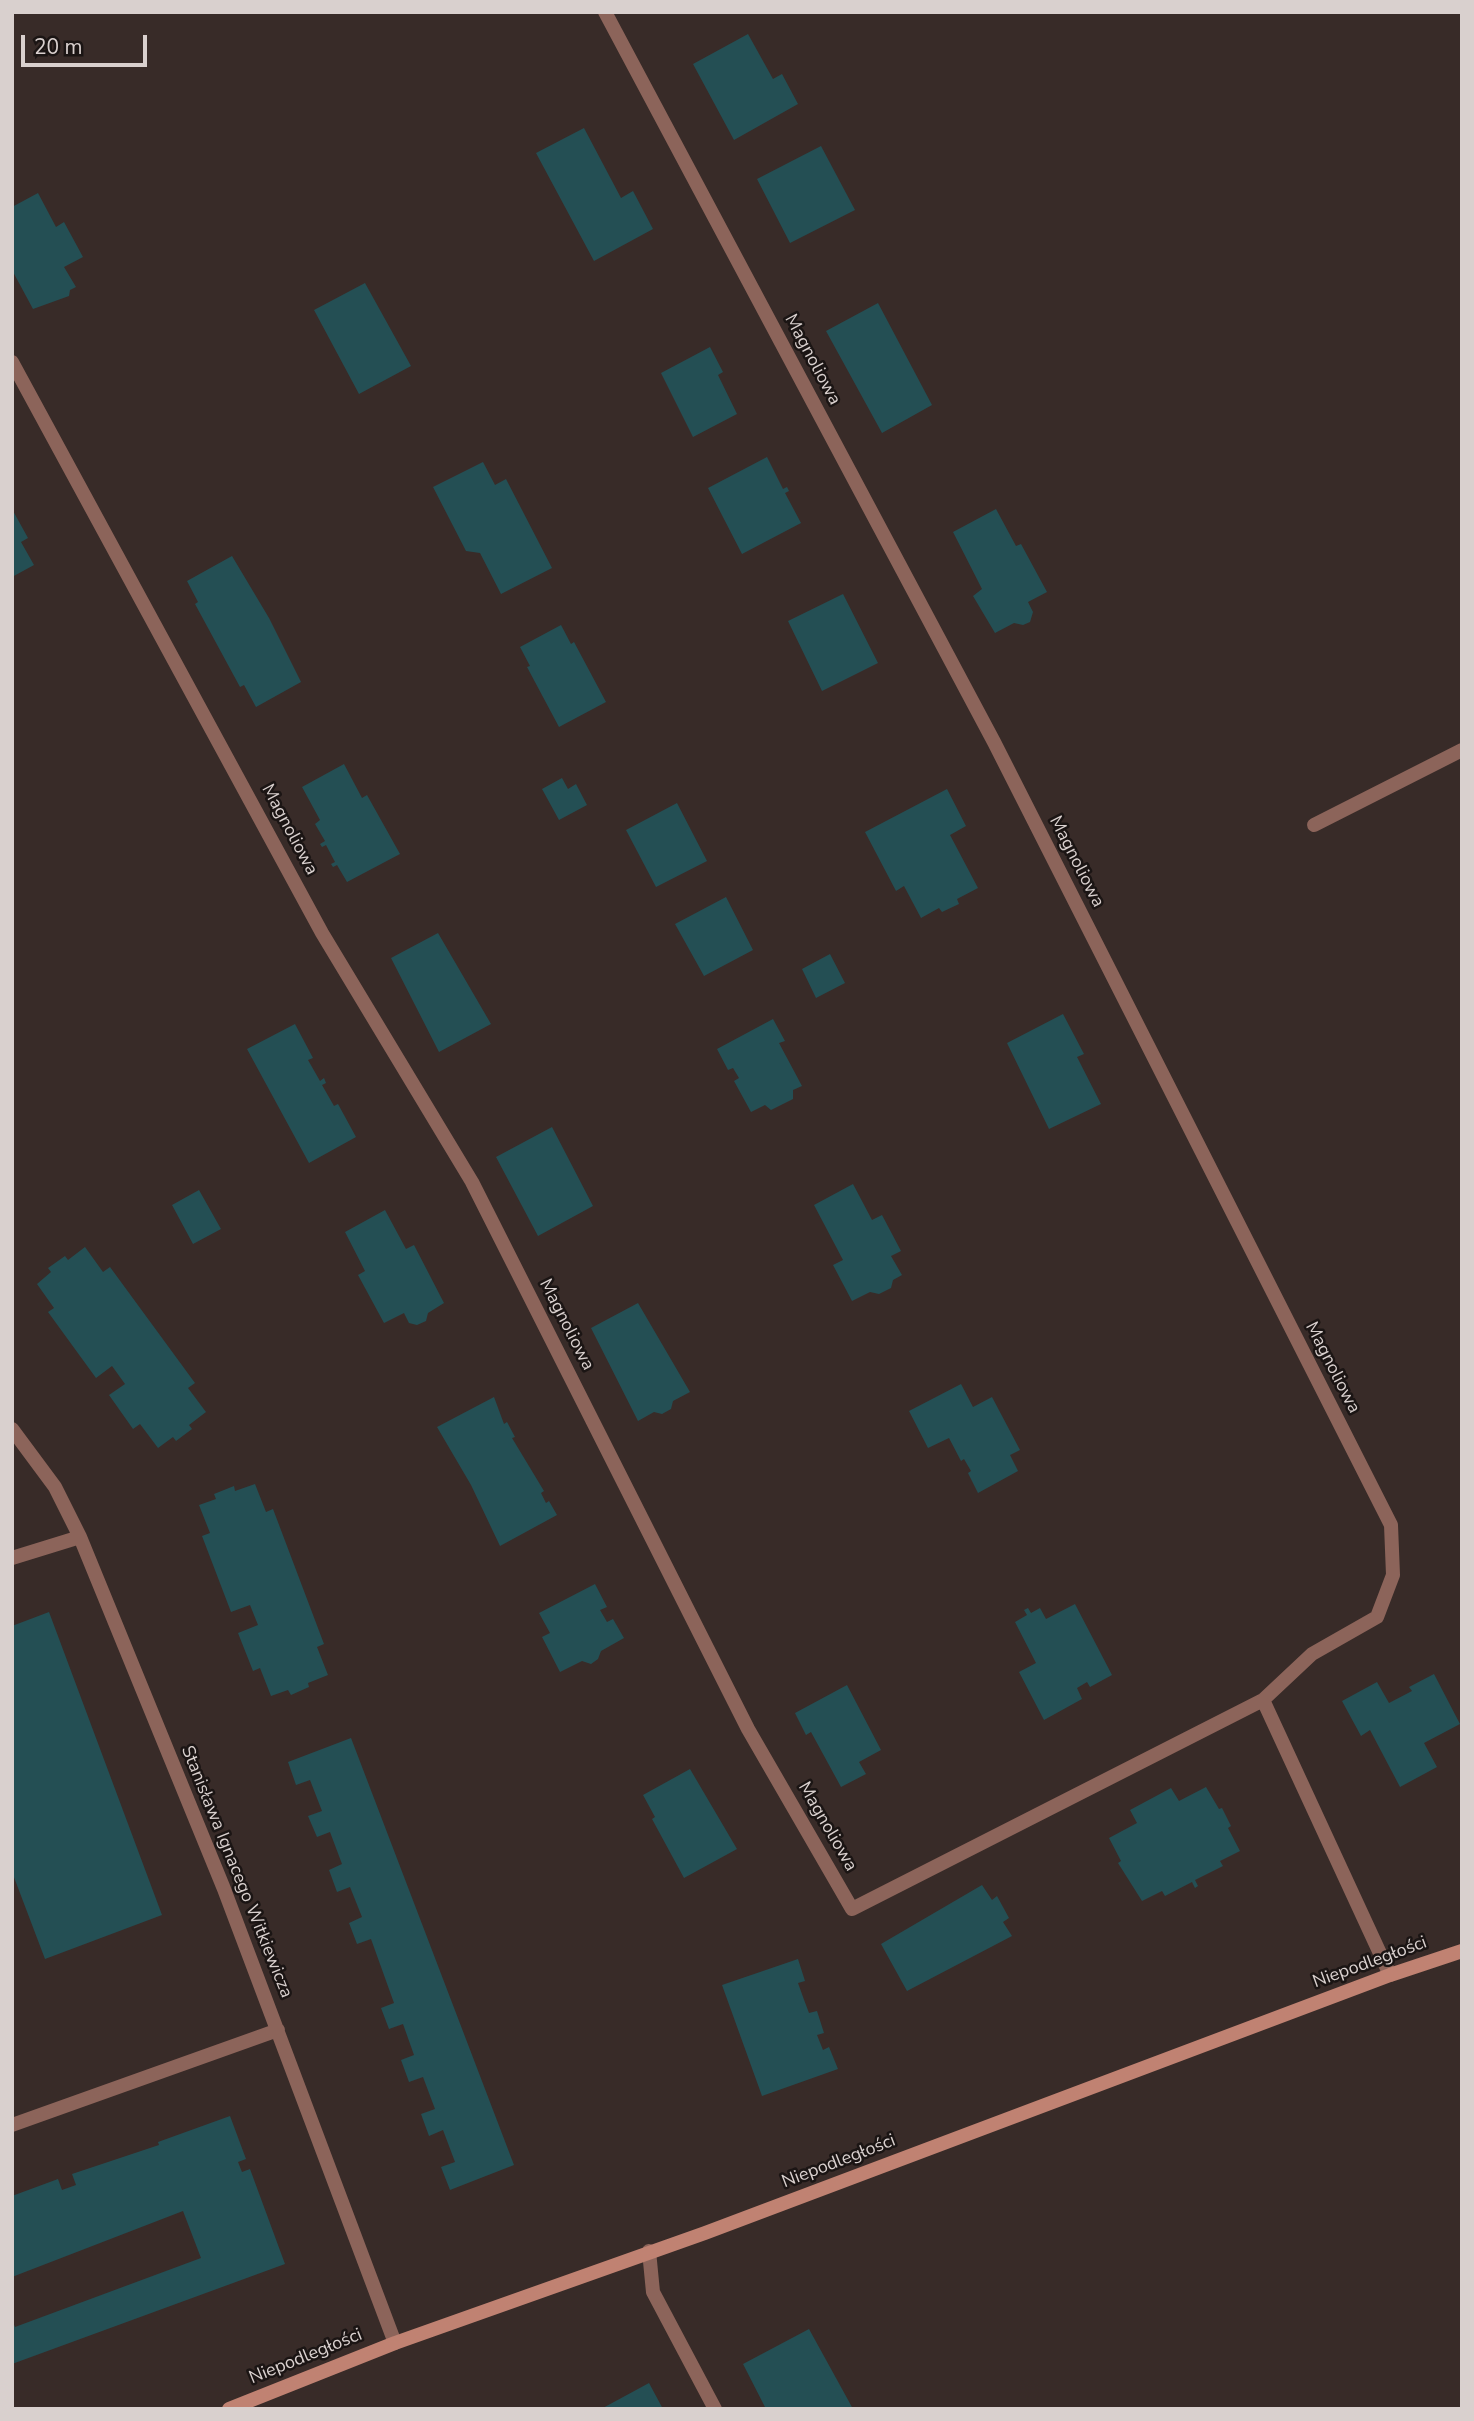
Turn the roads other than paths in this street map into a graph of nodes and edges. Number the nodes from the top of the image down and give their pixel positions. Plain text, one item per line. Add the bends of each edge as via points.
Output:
1 (605, 12) edge
2 (12, 362) edge
3 (1462, 750) edge
4 (1314, 825) dead end
5 (12, 1429) edge
6 (80, 1537) junction
7 (12, 1558) edge
8 (1263, 1700) junction
9 (1462, 1951) edge
10 (1390, 1975) junction
11 (278, 2030) junction
12 (12, 2125) edge
13 (649, 2251) junction
14 (395, 2343) junction
15 (229, 2409) edge
16 (715, 2409) edge

1 - 8 street, Magnoliowa via 994,742 1391,1525 1393,1576 1377,1616 1312,1654
2 - 8 street, Magnoliowa via 323,933 472,1182 748,1729 852,1909
3 - 4 street
5 - 6 street, Stanisława Ignacego Witkiewicza via 55,1487
6 - 7 street
6 - 11 street, Stanisława Ignacego Witkiewicza
8 - 10 street
9 - 10 street, Niepodległości
10 - 13 street, Niepodległości
11 - 12 street
11 - 14 street, Stanisława Ignacego Witkiewicza
13 - 14 street, Niepodległości
13 - 16 street via 653,2292
14 - 15 street, Niepodległości

